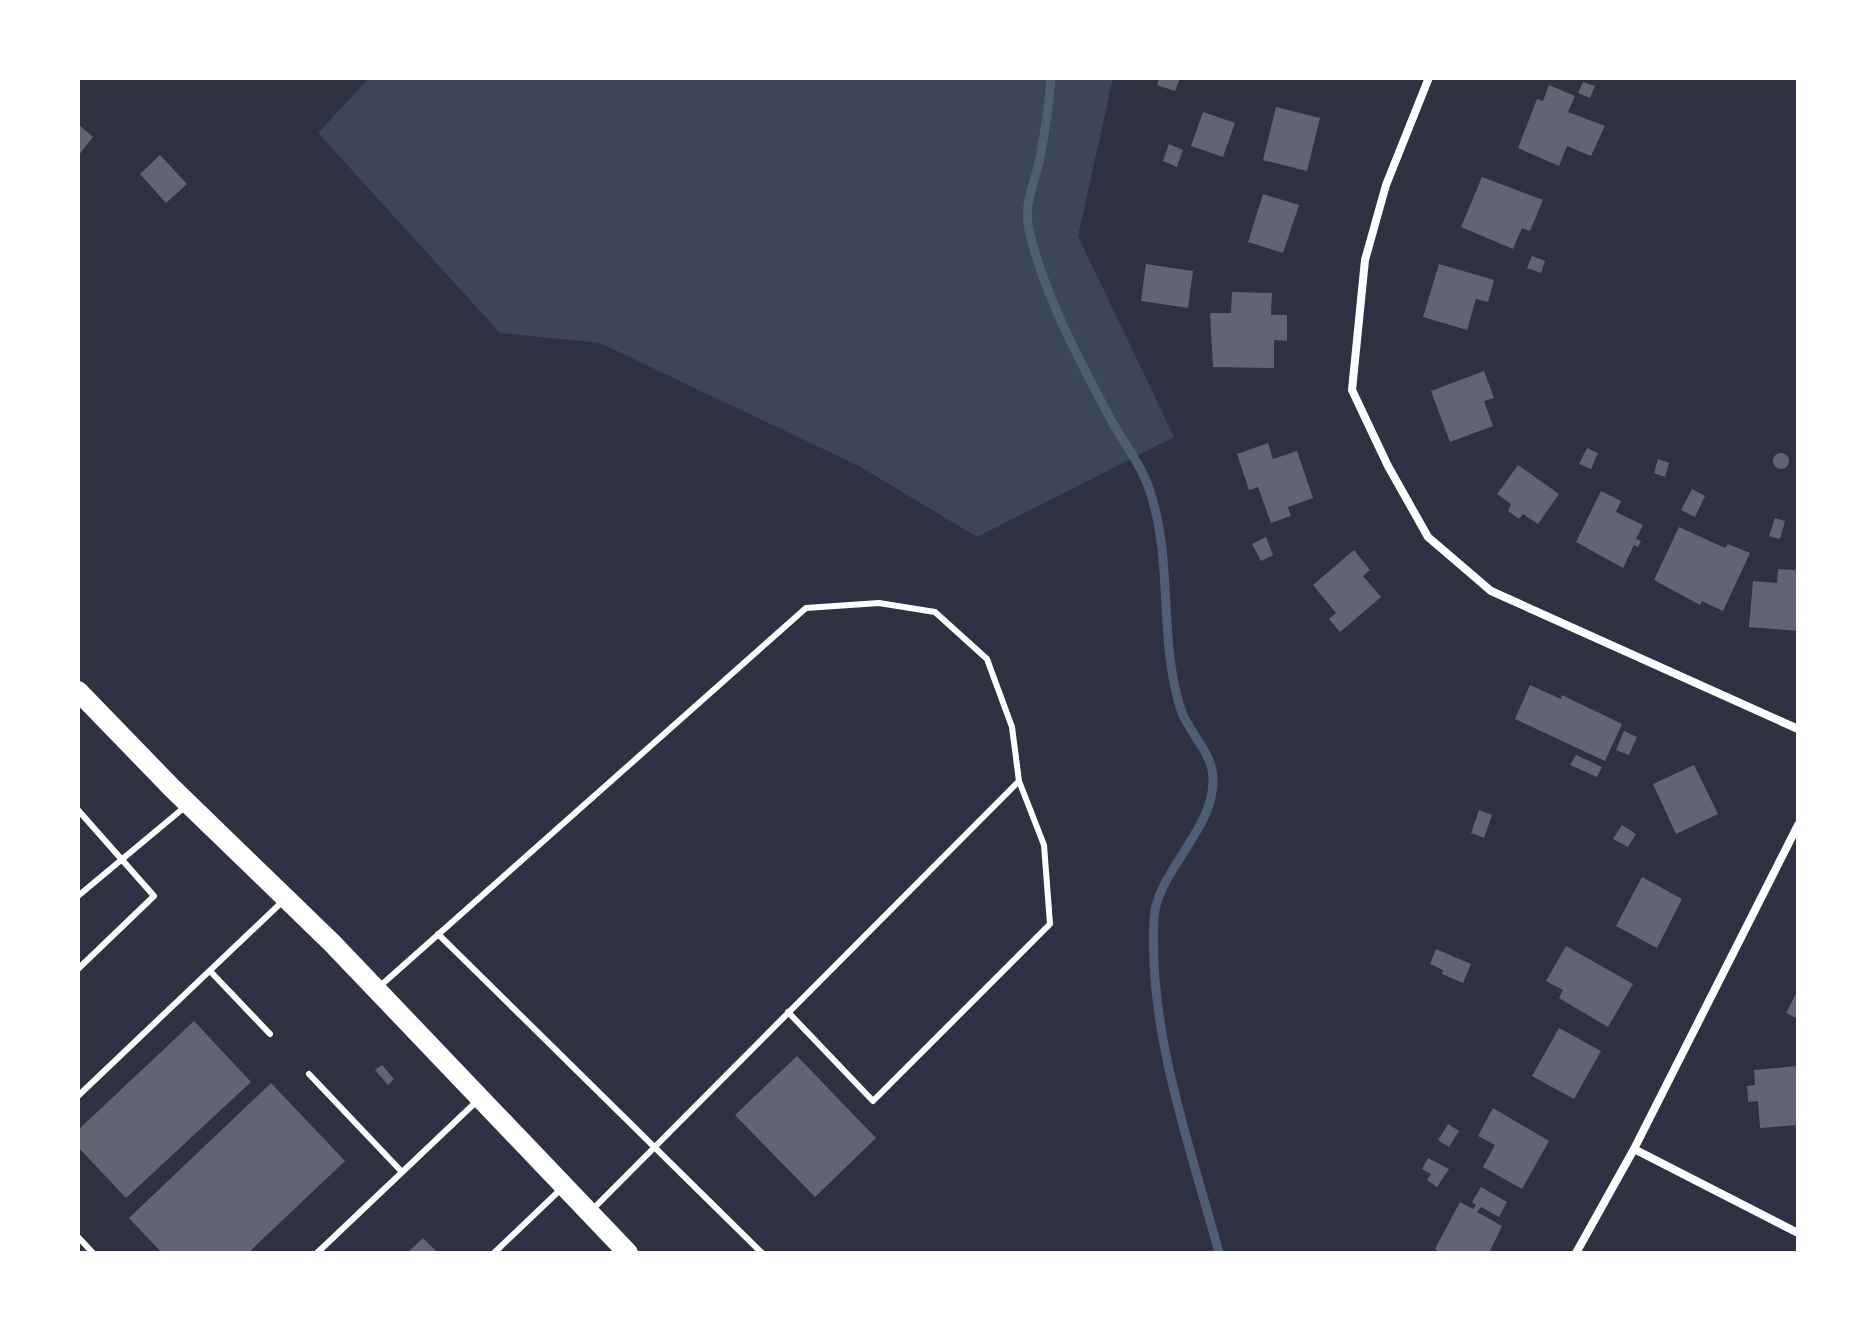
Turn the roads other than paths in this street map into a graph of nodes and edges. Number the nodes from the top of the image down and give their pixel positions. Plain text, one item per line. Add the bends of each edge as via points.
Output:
1 (1428, 80) dead end
2 (78, 691) edge
3 (1798, 729) edge
4 (1019, 781) junction
5 (189, 804) junction
6 (78, 810) edge
7 (1798, 825) edge
8 (119, 860) junction
9 (78, 896) edge
10 (287, 898) junction
11 (438, 934) junction
12 (78, 969) edge
13 (210, 971) junction
14 (377, 989) junction
15 (788, 1012) junction
16 (270, 1034) dead end
17 (309, 1074) dead end
18 (78, 1096) edge
19 (480, 1098) junction
20 (656, 1147) junction
21 (1634, 1149) junction
22 (402, 1172) junction
23 (563, 1186) junction
24 (589, 1213) junction
25 (1798, 1233) edge
26 (78, 1237) edge
27 (93, 1253) edge
28 (317, 1253) edge
29 (494, 1253) edge
30 (628, 1253) edge
31 (762, 1253) edge
32 (1576, 1253) edge

1 - 3 street via 1386,185 1365,260 1352,390 1428,537 1491,591
2 - 5 main road
4 - 11 lane via 1012,727 987,659 935,612 879,603 806,608
4 - 15 lane
4 - 15 lane via 1044,845 1050,924 873,1101
5 - 8 lane
5 - 10 main road
6 - 8 lane
7 - 21 street
8 - 9 lane
8 - 12 lane via 154,896
10 - 13 lane
10 - 14 main road
11 - 14 lane
11 - 20 lane
13 - 16 lane
13 - 18 lane
14 - 19 main road
15 - 20 lane
17 - 22 lane
19 - 22 lane
19 - 23 main road
20 - 24 lane
20 - 31 lane
21 - 25 street
21 - 32 street
22 - 28 lane
23 - 24 main road
23 - 29 lane
24 - 30 main road
26 - 27 lane

